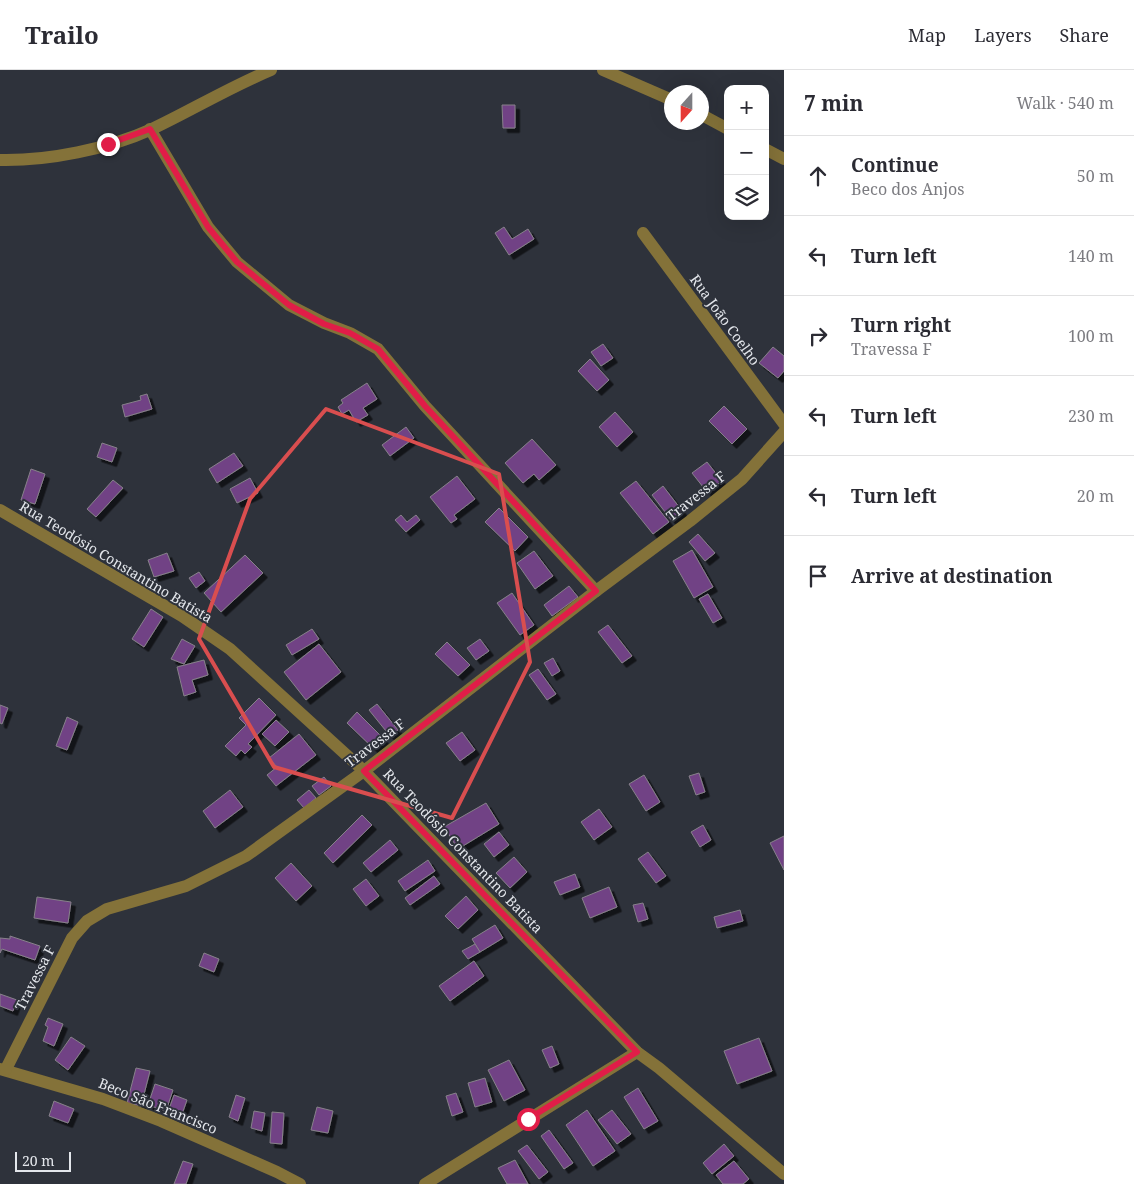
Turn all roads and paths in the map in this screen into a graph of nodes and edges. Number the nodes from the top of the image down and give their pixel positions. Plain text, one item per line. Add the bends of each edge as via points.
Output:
1 (271, 70) edge
2 (603, 70) edge
3 (664, 97) edge
4 (709, 119) edge
5 (724, 127) edge
6 (150, 129) junction
7 (769, 151) edge
8 (784, 159) edge
9 (0, 160) edge
10 (643, 233) dead end
11 (784, 424) edge
12 (784, 432) edge
13 (0, 510) edge
14 (596, 591) junction
15 (364, 771) junction
16 (637, 1052) junction
17 (3, 1069) edge
18 (784, 1174) edge
19 (300, 1184) edge
20 (425, 1184) edge

1 - 6 street
2 - 3 street
4 - 5 street
6 - 9 street via 72,154
6 - 14 street via 208,227 237,262 289,305 378,349 425,406
7 - 8 street
10 - 11 street, Rua João Coelho
12 - 14 street, Travessa F via 742,479
13 - 15 street, Rua Teodósio Constantino Batista via 182,616 230,649
14 - 15 street, Travessa F
15 - 16 street, Rua Teodósio Constantino Batista
15 - 17 street, Travessa F via 246,856 186,886 107,908 87,921 72,938
16 - 18 street, Rua Teodósio Constantino Batista
16 - 20 street
17 - 19 street, Beco São Francisco via 120,1105

